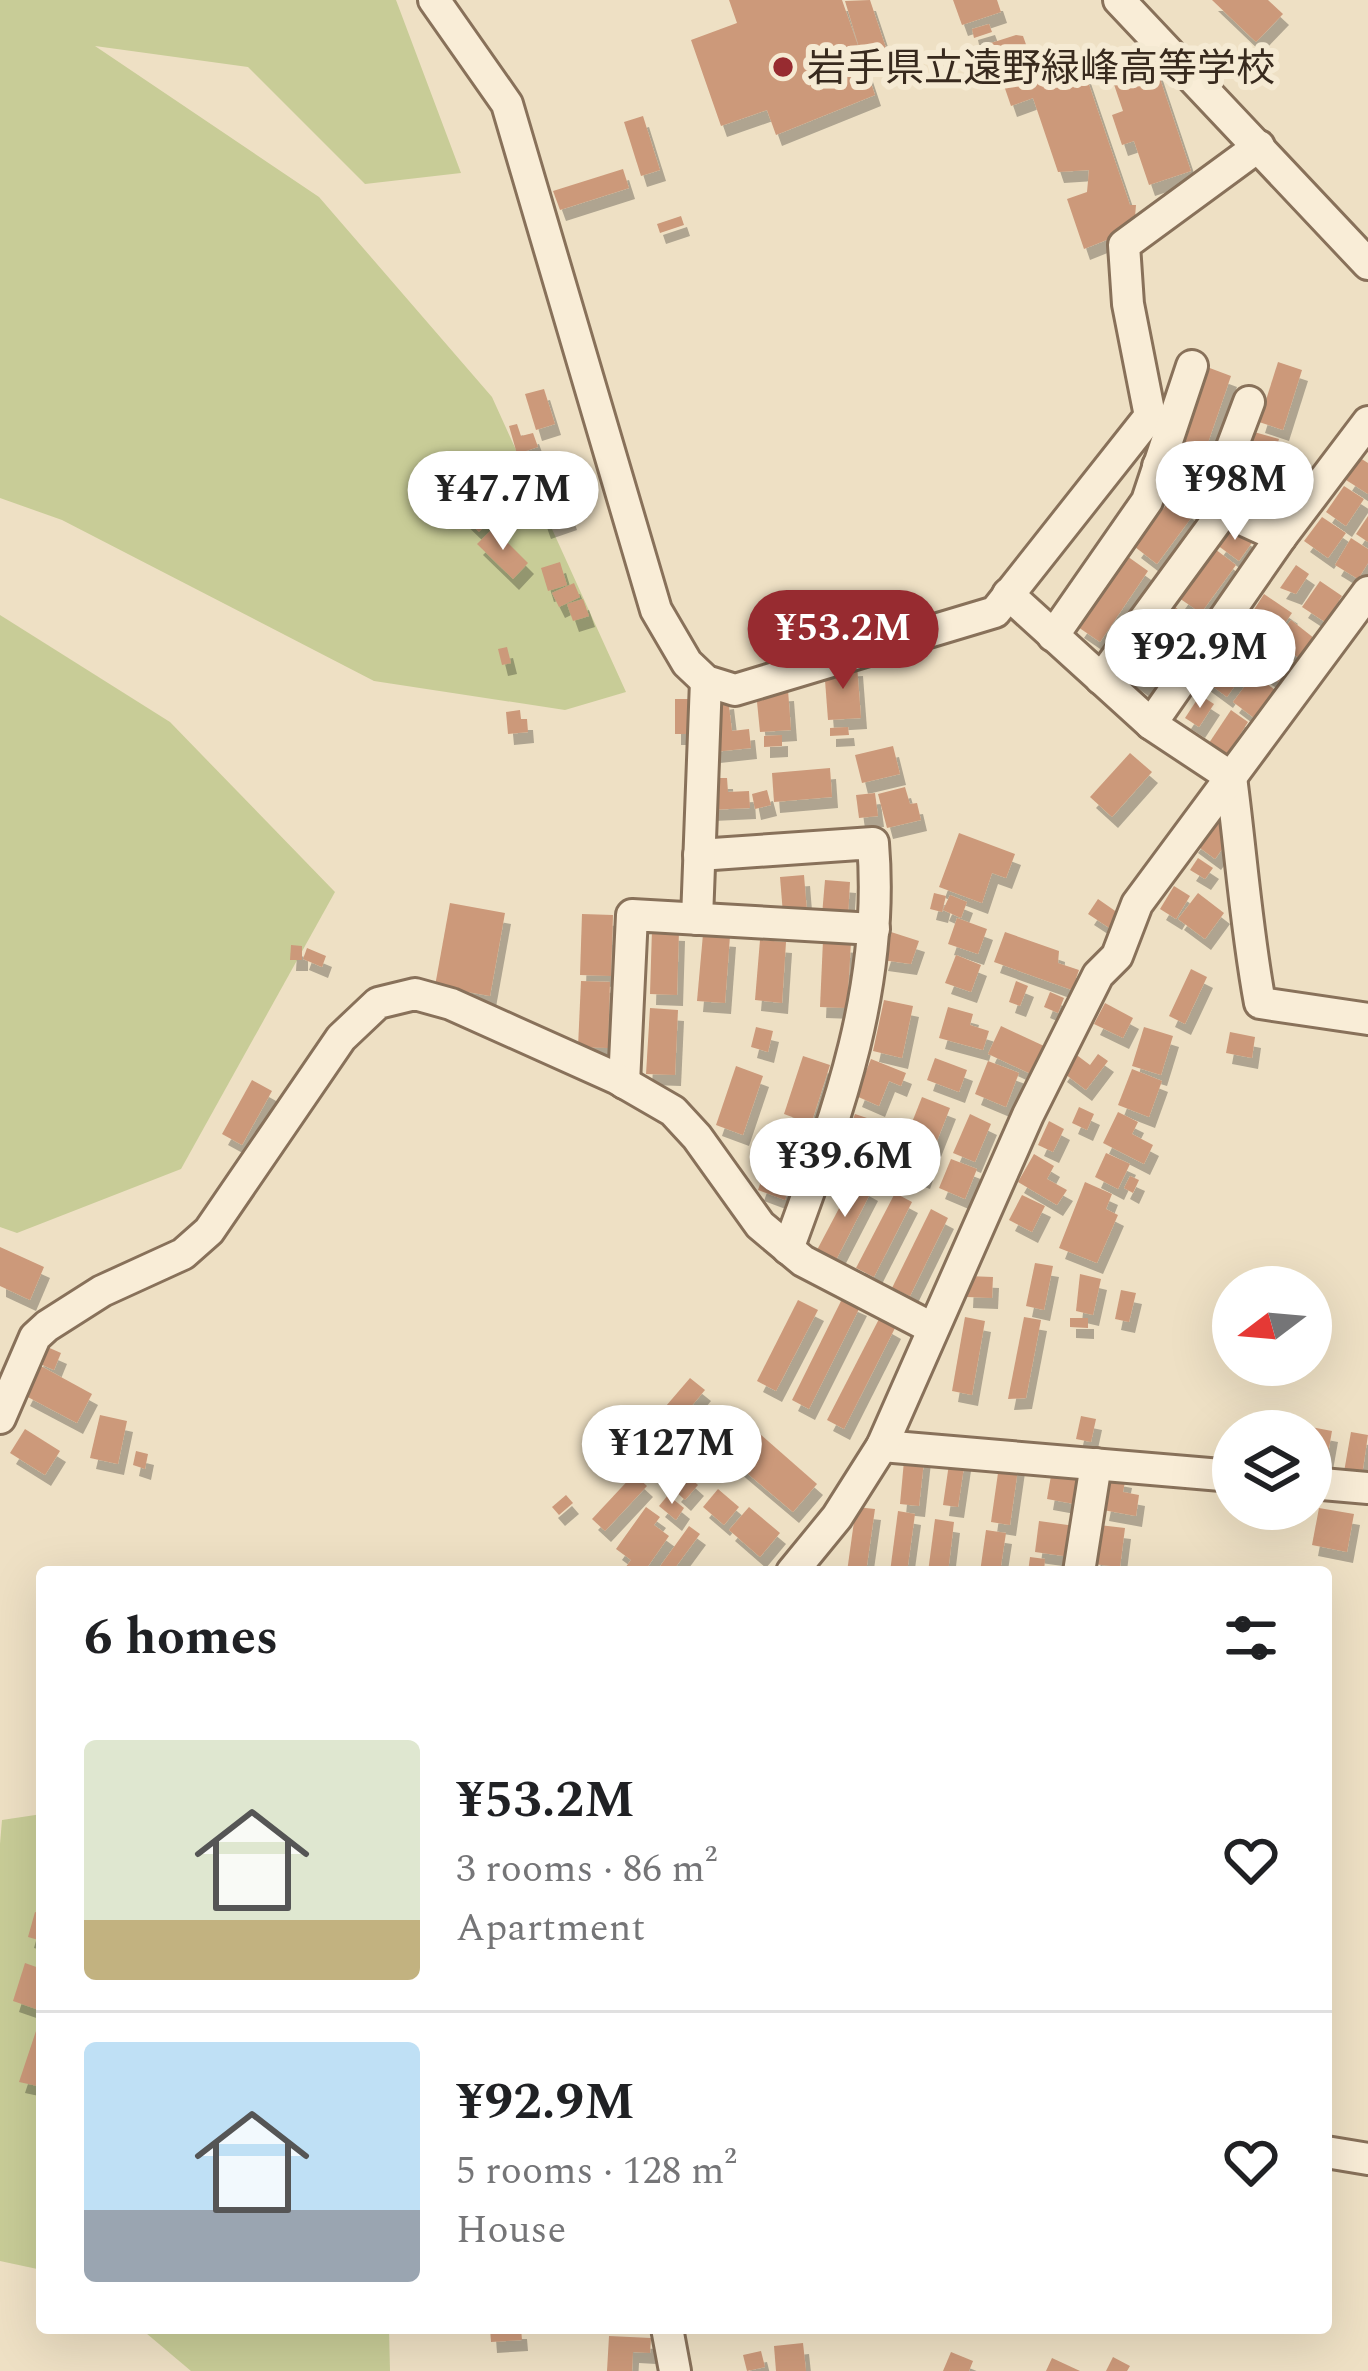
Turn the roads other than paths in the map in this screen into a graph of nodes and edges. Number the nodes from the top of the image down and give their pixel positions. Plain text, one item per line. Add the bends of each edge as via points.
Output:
1 (434, 0) edge
2 (1119, 0) edge
3 (1259, 146) junction
4 (1368, 264) edge
5 (1192, 366) dead end
6 (1249, 402) dead end
7 (1368, 422) edge
8 (1158, 466) junction
9 (1224, 511) junction
10 (1281, 537) junction
11 (1368, 592) edge
12 (1008, 594) junction
13 (1053, 636) junction
14 (1101, 679) junction
15 (706, 681) junction
16 (1151, 724) junction
17 (1231, 777) junction
18 (699, 855) junction
19 (697, 919) junction
20 (874, 929) junction
21 (1368, 1019) edge
22 (624, 1083) junction
23 (788, 1249) junction
24 (932, 1328) junction
25 (0, 1418) edge
26 (882, 1446) junction
27 (1096, 1464) junction
28 (1212, 1474) edge
29 (1332, 1485) edge
30 (1368, 1488) edge
31 (797, 1566) edge
32 (1080, 1566) edge
33 (1332, 2153) edge
34 (1368, 2158) edge
35 (668, 2334) edge
36 (675, 2371) edge

1 - 15 street via 507,104 656,610
2 - 3 street
3 - 4 street
3 - 12 street via 1124,245 1150,416
5 - 8 street
6 - 9 street via 1226,463
7 - 10 street
8 - 9 street
8 - 13 street via 1147,501
9 - 10 street
9 - 14 street
10 - 16 street
11 - 17 street
12 - 13 street
12 - 15 street via 994,612 734,690
13 - 14 street
14 - 16 street
15 - 18 street
16 - 17 street
17 - 21 street via 1260,1003
17 - 24 street via 1137,904 1117,956 1098,975
18 - 19 street
18 - 20 street via 873,842
19 - 20 street
19 - 22 street via 632,915
20 - 23 street via 845,1094
22 - 23 street via 673,1111 760,1226
22 - 25 street via 451,1004 415,994 378,1003 341,1038 209,1232 47,1326
23 - 24 street
24 - 26 street
26 - 27 street
26 - 31 street
27 - 28 street
27 - 32 street
29 - 30 street
33 - 34 street
35 - 36 street

